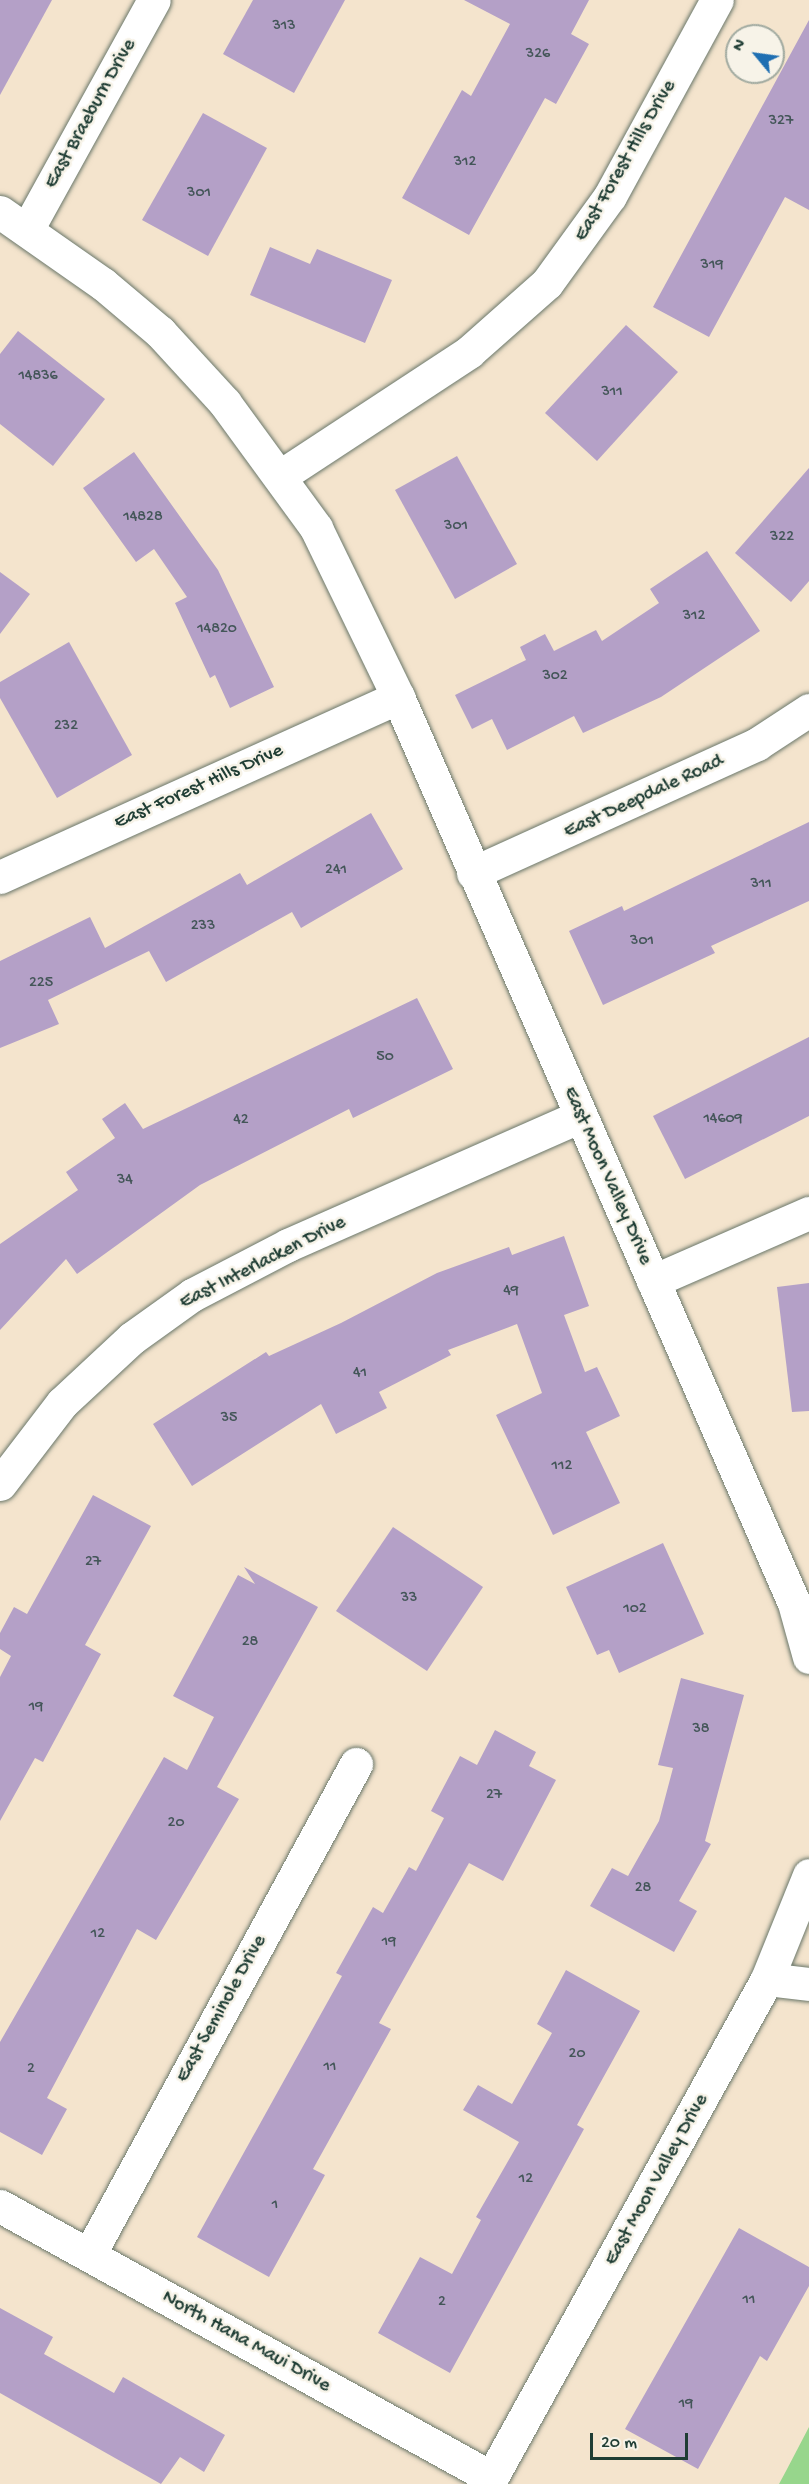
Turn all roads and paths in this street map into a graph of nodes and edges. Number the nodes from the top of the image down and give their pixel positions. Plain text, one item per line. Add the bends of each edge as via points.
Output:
1 (154, 0) edge
2 (717, 0) edge
3 (0, 212) edge
4 (28, 228) junction
5 (282, 475) junction
6 (398, 697) junction
7 (809, 710) edge
8 (473, 873) junction
9 (0, 878) edge
10 (580, 1116) junction
11 (809, 1213) edge
12 (653, 1281) junction
13 (0, 1484) edge
14 (807, 1645) edge
15 (357, 1764) dead end
16 (809, 1875) edge
17 (767, 1979) junction
18 (809, 1984) edge
19 (0, 2206) edge
20 (89, 2255) junction
21 (490, 2481) edge

1 - 4 street, East Braeburn Drive
2 - 5 street, East Forest Hills Drive via 610,196 547,283 469,352
3 - 4 street, East Moon Valley Drive
4 - 5 street, East Moon Valley Drive via 160,332
5 - 6 street, East Moon Valley Drive via 346,583
6 - 8 street, East Moon Valley Drive
6 - 9 street, East Forest Hills Drive
7 - 8 street, East Deepdale Road via 757,744
8 - 10 street, East Moon Valley Drive
10 - 12 street, East Moon Valley Drive
10 - 13 street, East Interlacken Drive via 288,1245 192,1296 132,1338 62,1403
11 - 12 street
12 - 14 street, East Moon Valley Drive via 794,1604
15 - 20 street, East Seminole Drive
16 - 17 street, East Moon Valley Drive
17 - 18 street
17 - 21 street, East Moon Valley Drive
19 - 20 street, North Hana Maui Drive
20 - 21 street, North Hana Maui Drive

